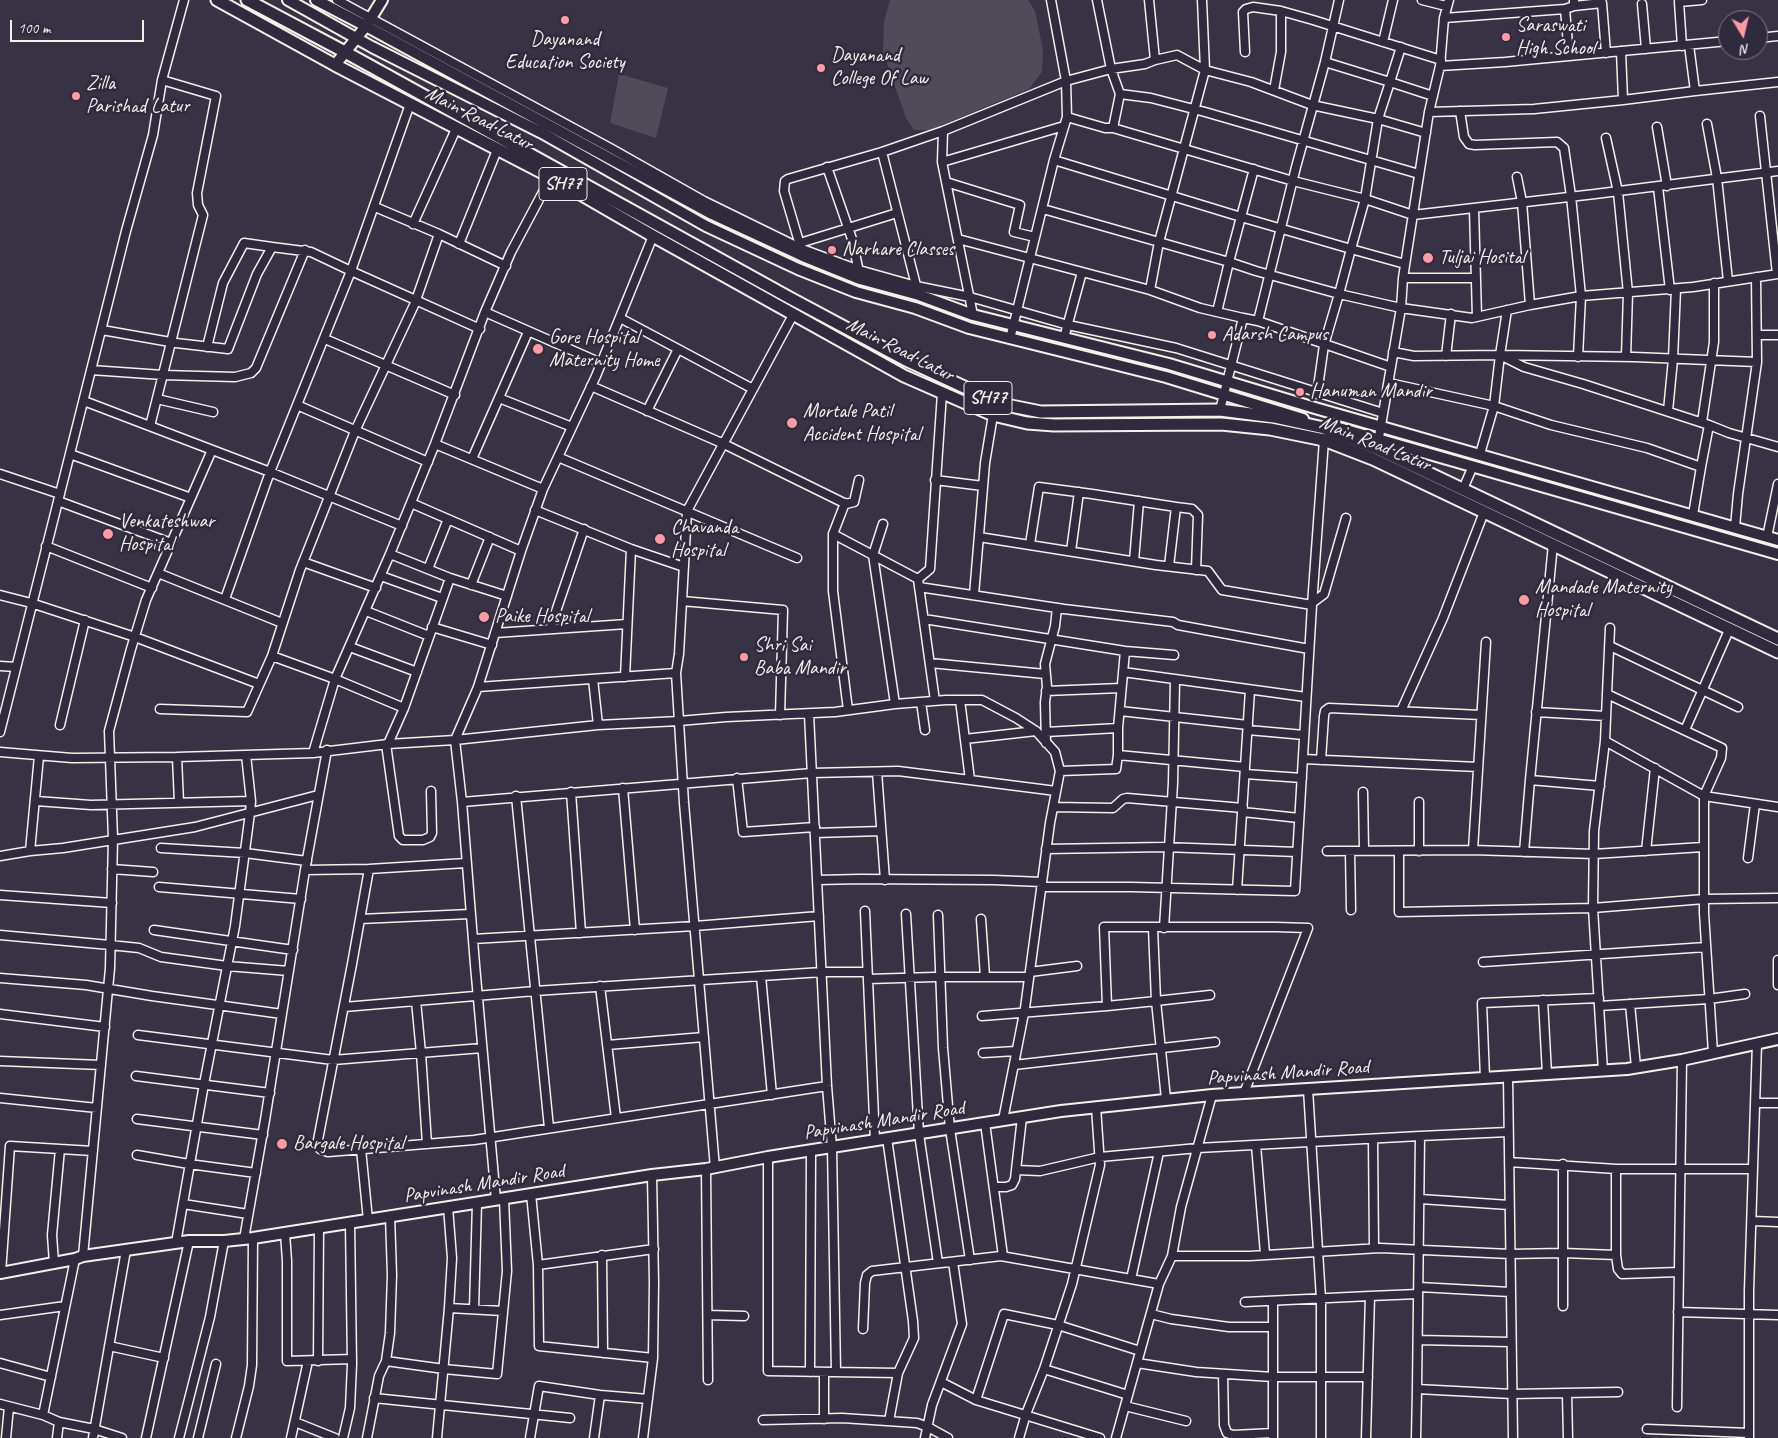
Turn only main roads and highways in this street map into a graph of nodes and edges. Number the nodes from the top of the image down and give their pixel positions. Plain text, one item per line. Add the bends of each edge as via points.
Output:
1 (217, 0) edge
2 (247, 0) edge
3 (1324, 431) junction
4 (1778, 639) edge
5 (1778, 652) edge

1 - 3 main road, Main Road Latur / SH77 via 551,177 904,376 994,415 1054,425 1221,424
2 - 3 main road, Main Road Latur / SH77 via 790,298 906,360 1001,404 1041,412 1220,410 1274,417
3 - 4 main road, Main Road Latur / SH77 via 1377,444 1463,489
3 - 5 main road, Main Road Latur / SH77 via 1373,459

